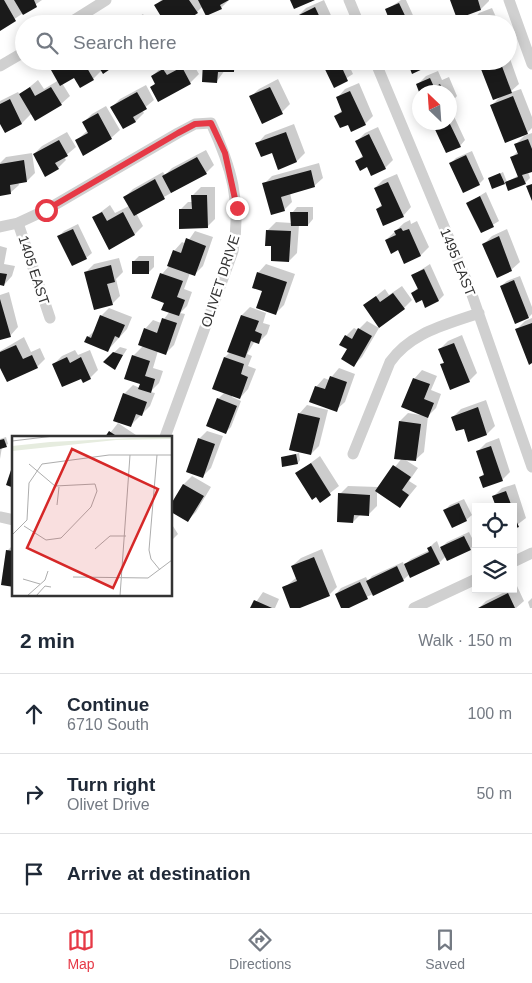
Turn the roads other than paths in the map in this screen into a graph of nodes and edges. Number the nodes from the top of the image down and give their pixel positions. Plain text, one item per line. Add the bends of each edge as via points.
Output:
1 (106, 0) edge
2 (349, 0) edge
3 (509, 0) edge
4 (82, 15) edge
5 (355, 15) edge
6 (514, 15) edge
7 (517, 22) edge
8 (15, 57) edge
9 (532, 64) edge
10 (0, 66) edge
11 (379, 70) edge
12 (18, 223) junction
13 (0, 227) edge
14 (479, 313) junction
15 (50, 318) dead end
16 (165, 436) edge
17 (353, 454) dead end
18 (532, 467) edge
19 (532, 553) edge
20 (517, 560) edge
21 (472, 581) edge
22 (414, 608) edge

1 - 4 street
2 - 5 street
3 - 6 street
7 - 9 street
8 - 10 street
11 - 14 street, 1495 EAST
12 - 13 street
12 - 15 street, 1405 EAST
12 - 16 street, OLIVET DRIVE via 195,124 211,123 225,153 234,189 237,227 233,250
14 - 17 street via 421,334 396,352
14 - 18 street, 1495 EAST
19 - 20 street
21 - 22 street

